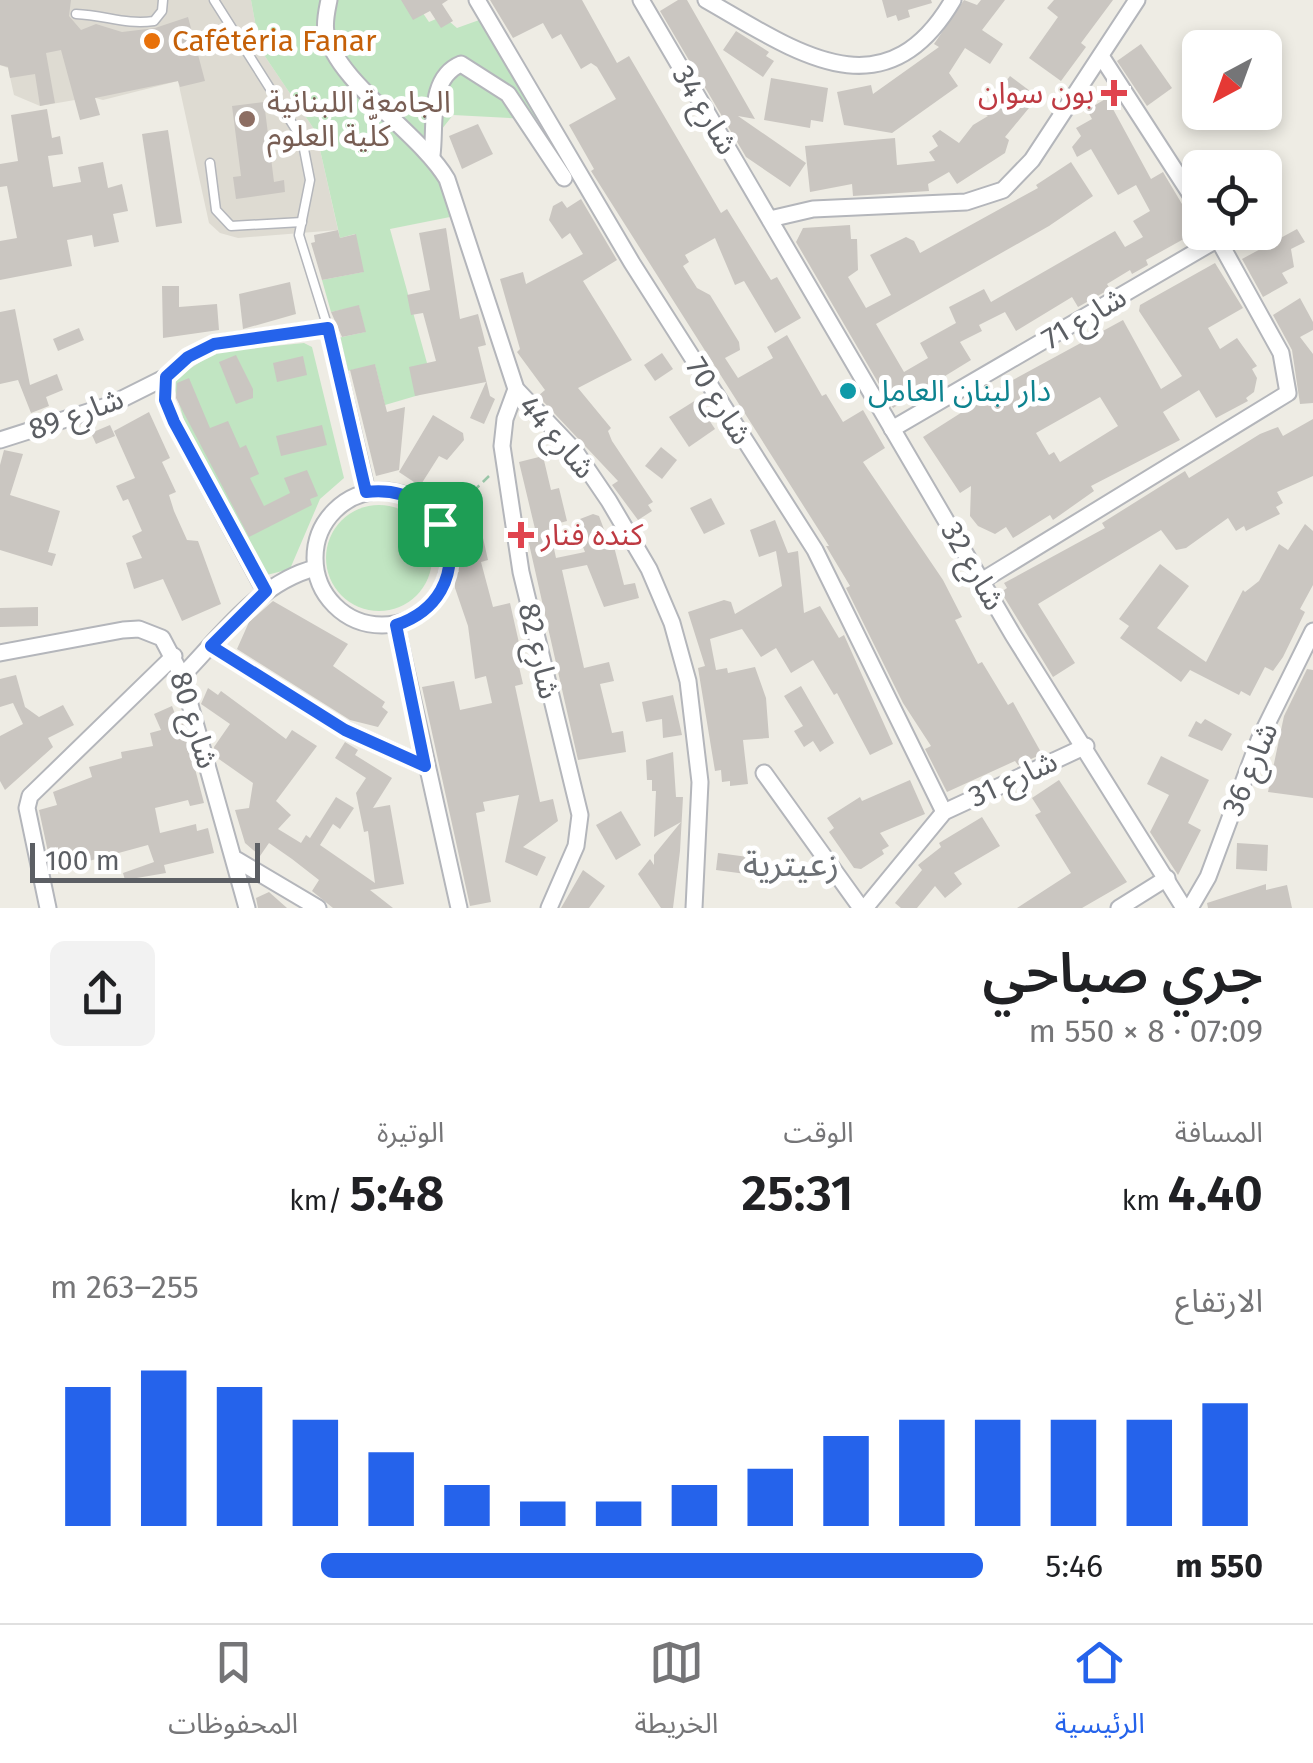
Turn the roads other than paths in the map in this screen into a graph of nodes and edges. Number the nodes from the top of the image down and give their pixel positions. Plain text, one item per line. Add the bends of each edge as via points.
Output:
1 (163, 0) edge
2 (214, 0) edge
3 (328, 0) edge
4 (477, 0) edge
5 (640, 0) edge
6 (706, 0) edge
7 (953, 0) edge
8 (1137, 0) edge
9 (76, 14) dead end
10 (1101, 56) junction
11 (432, 155) junction
12 (210, 163) dead end
13 (564, 178) dead end
14 (1182, 180) edge
15 (770, 219) junction
16 (302, 222) junction
17 (1193, 250) edge
18 (1224, 250) edge
19 (328, 328) junction
20 (166, 377) junction
21 (516, 389) junction
22 (892, 430) junction
23 (0, 440) edge
24 (366, 492) junction
25 (315, 568) junction
26 (983, 580) junction
27 (266, 591) junction
28 (396, 625) junction
29 (1313, 631) edge
30 (211, 646) junction
31 (0, 654) edge
32 (174, 656) junction
33 (182, 676) junction
34 (1086, 746) junction
35 (425, 766) junction
36 (764, 772) dead end
37 (944, 812) junction
38 (238, 860) junction
39 (1166, 878) junction
40 (48, 908) edge
41 (247, 908) edge
42 (318, 908) edge
43 (460, 908) edge
44 (549, 908) edge
45 (694, 908) edge
46 (863, 908) edge
47 (1119, 908) edge
48 (1187, 908) edge

1 - 9 lane via 154,21 124,25
2 - 16 lane via 302,139 310,180
3 - 11 street, شارع 44 via 325,29 341,61
4 - 37 street, شارع 70 via 632,263 815,550
5 - 15 street, شارع 34
6 - 7 street via 782,45 847,66 909,52
8 - 10 street
10 - 14 street
10 - 15 street via 1032,160 1003,190 966,202 813,209
11 - 13 street via 436,98 461,64 508,94
11 - 21 street, شارع 44 via 456,198
12 - 16 lane via 216,210 231,226
15 - 22 street, شارع 32
16 - 19 lane via 300,235
17 - 22 street, شارع 71
18 - 26 street via 1281,353 1288,392
19 - 20 street, شارع 89 via 214,344
19 - 24 street
20 - 23 street, شارع 89 via 81,416
20 - 27 street via 165,400 180,437
21 - 44 street, شارع 82 via 502,428 521,572 580,815 576,846
21 - 45 street, شارع 44 via 551,422 602,489 672,623 688,682 700,782
22 - 26 street, شارع 32
24 - 25 street via 330,514 317,539
24 - 28 street via 408,496 440,524 450,566 441,592 422,614
25 - 27 street
25 - 28 street via 324,593 343,613 368,624
26 - 34 street, شارع 32
27 - 30 street
28 - 35 street
29 - 48 street, شارع 36 via 1259,740 1208,877
30 - 33 street
30 - 35 street via 345,730
31 - 32 street, شارع 80 via 139,629 162,638
32 - 33 street, شارع 80
32 - 40 street via 30,796
33 - 38 street, شارع 80
34 - 37 street, شارع 31
34 - 39 street, شارع 32
35 - 43 street
36 - 46 street
37 - 46 street, شارع 31
38 - 41 street, شارع 80
38 - 42 street
39 - 47 street
39 - 48 street, شارع 32

